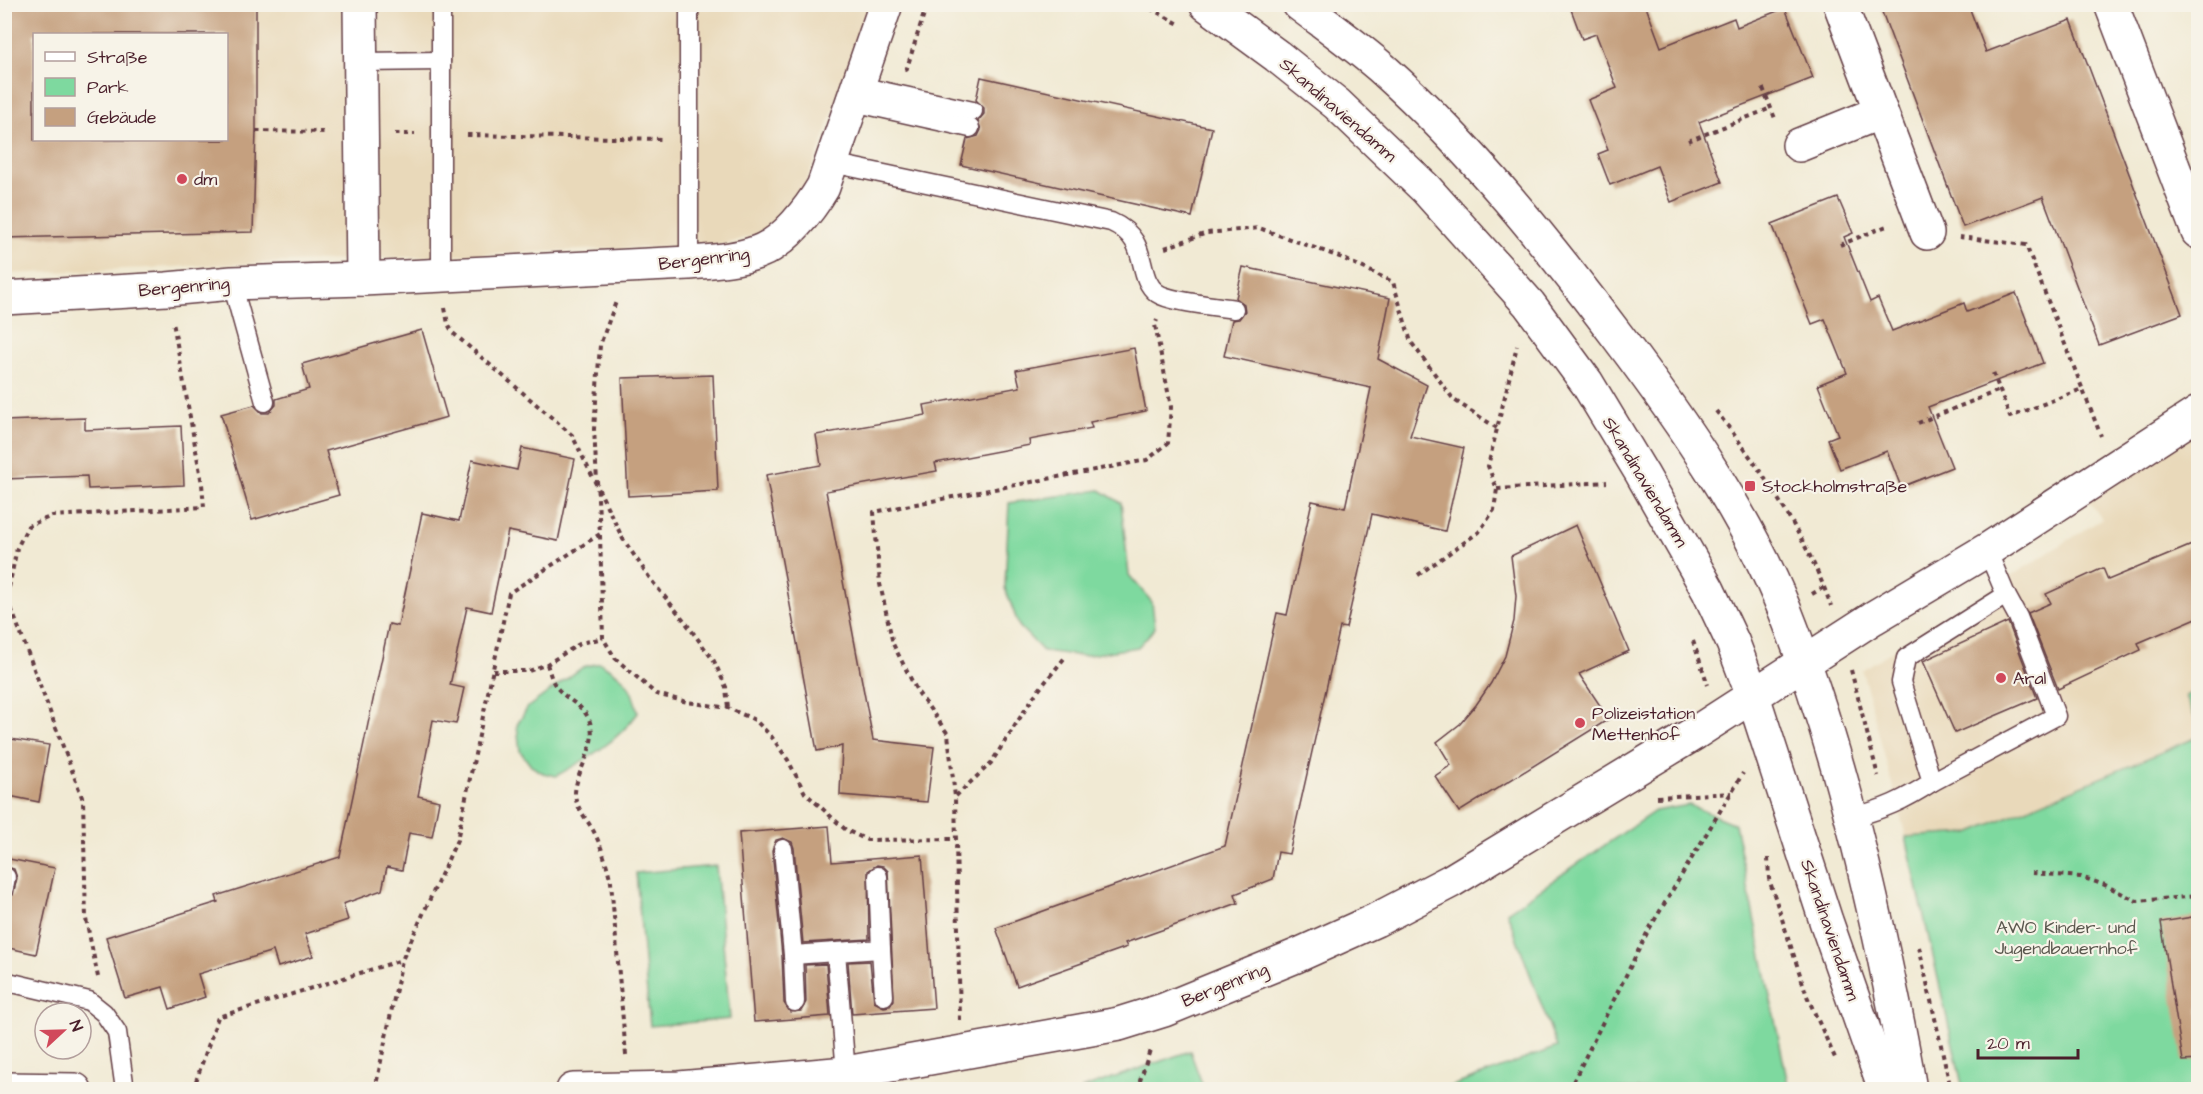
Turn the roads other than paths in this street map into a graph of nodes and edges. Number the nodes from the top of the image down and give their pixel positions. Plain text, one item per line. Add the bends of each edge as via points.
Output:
1 (360, 4) edge
2 (441, 4) edge
3 (689, 4) edge
4 (886, 4) edge
5 (1299, 4) edge
6 (1840, 4) edge
7 (2111, 4) edge
8 (1194, 16) edge
9 (441, 61) junction
10 (361, 62) junction
11 (856, 94) junction
12 (1881, 112) junction
13 (972, 120) dead end
14 (1799, 145) dead end
15 (832, 163) junction
16 (1924, 223) road end
17 (2199, 232) edge
18 (689, 263) junction
19 (441, 276) junction
20 (363, 279) junction
21 (232, 282) junction
22 (4, 298) edge
23 (1234, 309) dead end
24 (265, 402) dead end
25 (2199, 413) edge
26 (1987, 550) junction
27 (2006, 595) junction
28 (1804, 663) junction
29 (1753, 696) junction
30 (1932, 782) junction
31 (1851, 818) junction
32 (783, 849) dead end
33 (878, 876) dead end
34 (881, 949) junction
35 (836, 952) junction
36 (793, 955) junction
37 (4, 981) edge
38 (884, 996) dead end
39 (795, 1002) dead end
40 (846, 1072) junction
41 (4, 1089) edge
42 (75, 1089) edge
43 (125, 1089) edge
44 (573, 1089) edge
45 (629, 1089) edge
46 (1885, 1089) edge
47 (1910, 1089) edge

1 - 10 street
2 - 9 lane
3 - 18 lane
4 - 11 street, Bergenring
5 - 28 street via 1385,71 1471,156 1592,303 1694,443 1727,496 1784,609
6 - 12 street
7 - 17 street
8 - 29 street, Skandinaviendamm via 1277,56 1337,104 1426,189 1529,304 1587,383 1681,542 1725,625
9 - 10 lane
9 - 19 lane
10 - 20 street
11 - 13 lane
11 - 15 street, Bergenring
12 - 14 street
12 - 16 street
15 - 18 street, Bergenring via 810,208 789,231 761,252
15 - 23 lane via 1111,222 1131,236 1156,292 1167,298
18 - 19 street, Bergenring
19 - 20 street, Bergenring
20 - 21 street, Bergenring
21 - 22 street, Bergenring
21 - 24 lane
25 - 26 street
26 - 27 lane
26 - 28 street
27 - 30 lane via 1906,658 1901,682
27 - 30 lane via 2056,716
28 - 29 street, Bergenring
28 - 31 street
29 - 40 street, Bergenring via 1451,881 1296,956 1164,1010 1119,1024
29 - 46 street, Skandinaviendamm
30 - 31 lane via 1886,809
31 - 47 street via 1874,908
32 - 36 lane
33 - 34 lane
34 - 35 lane
34 - 38 lane
35 - 36 lane
35 - 40 lane
36 - 39 lane
37 - 43 lane via 89,1000 104,1013 117,1032
40 - 45 street, Bergenring
41 - 42 street
44 - 45 street, Bergenring

